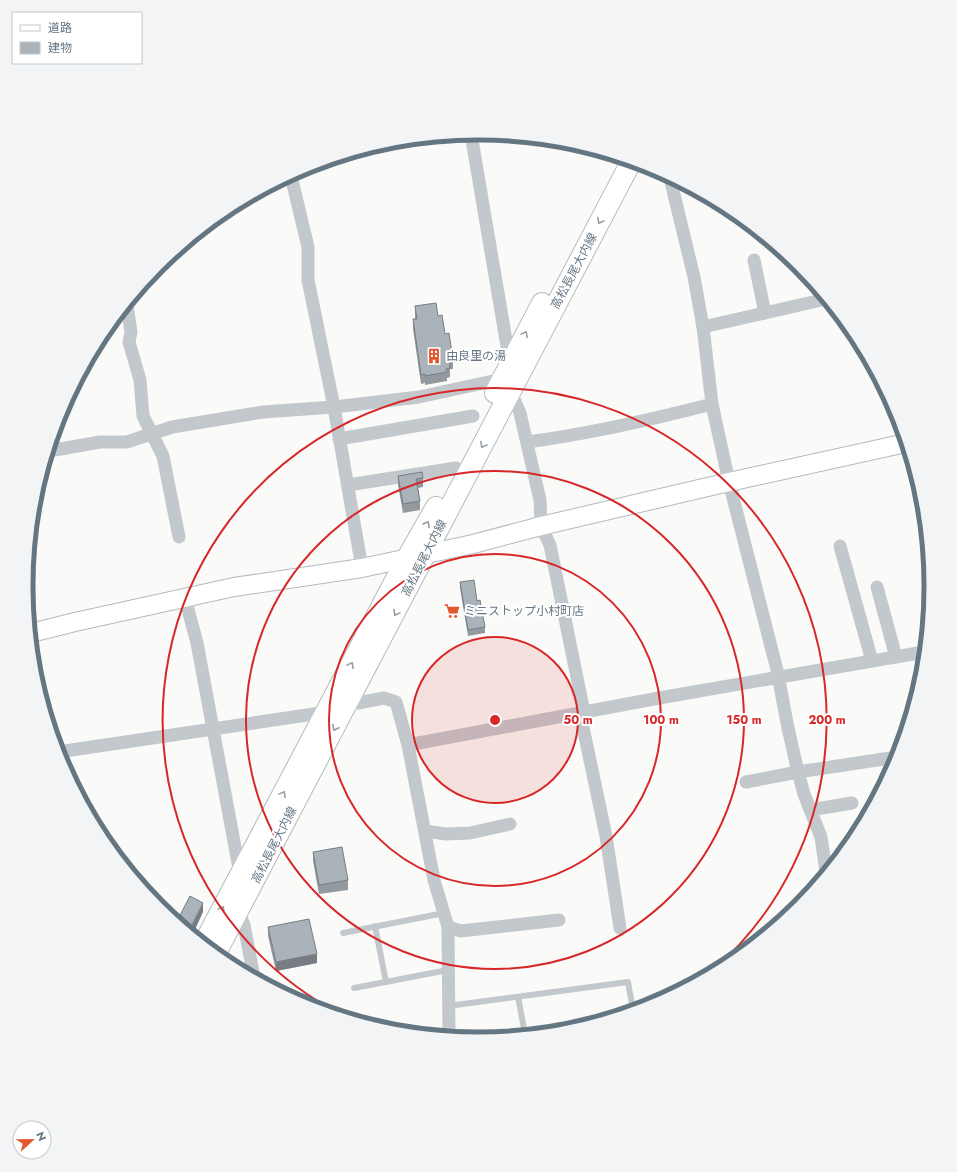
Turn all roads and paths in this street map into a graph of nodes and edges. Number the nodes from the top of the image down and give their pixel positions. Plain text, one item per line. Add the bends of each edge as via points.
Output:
1 (472, 140) edge
2 (617, 162) edge
3 (628, 166) edge
4 (291, 181) edge
5 (671, 184) edge
6 (754, 260) dead end
7 (821, 301) edge
8 (128, 311) edge
9 (765, 313) junction
10 (703, 327) junction
11 (508, 378) junction
12 (712, 404) junction
13 (334, 407) junction
14 (473, 416) dead end
15 (152, 433) junction
16 (339, 438) junction
17 (527, 442) junction
18 (900, 444) edge
19 (55, 450) edge
20 (456, 468) junction
21 (729, 482) junction
22 (348, 485) junction
23 (541, 526) junction
24 (179, 537) dead end
25 (840, 546) dead end
26 (427, 554) junction
27 (407, 558) junction
28 (362, 568) junction
29 (877, 587) dead end
30 (185, 598) junction
31 (36, 632) edge
32 (918, 653) edge
33 (896, 657) junction
34 (872, 661) junction
35 (778, 678) junction
36 (343, 697) junction
37 (326, 712) junction
38 (582, 712) junction
39 (212, 729) junction
40 (408, 745) junction
41 (65, 751) edge
42 (889, 758) edge
43 (798, 772) junction
44 (746, 782) dead end
45 (852, 803) dead end
46 (810, 810) junction
47 (510, 824) dead end
48 (425, 831) junction
49 (825, 865) edge
50 (244, 869) junction
51 (239, 913) junction
52 (444, 913) junction
53 (559, 920) dead end
54 (375, 926) junction
55 (448, 927) junction
56 (620, 928) dead end
57 (342, 933) dead end
58 (207, 939) edge
59 (219, 948) edge
60 (253, 970) edge
61 (448, 970) junction
62 (386, 982) junction
63 (354, 988) dead end
64 (518, 997) junction
65 (632, 1004) edge
66 (448, 1006) junction
67 (524, 1029) edge
68 (449, 1031) edge

1 - 11 street
11 -> 2 main road, 高松長尾大内線
3 -> 11 main road, 高松長尾大内線
4 - 13 street via 308,247 308,280
5 - 10 street
6 - 9 street
7 - 9 street
8 - 15 street via 131,332 129,342 140,380 143,416
9 - 10 street
10 - 12 street
11 - 13 street via 420,397
11 - 17 street
11 - 20 main road, 高松長尾大内線
11 -> 26 main road, 高松長尾大内線
12 - 17 street via 622,426 563,438
12 - 21 street
13 - 15 street via 263,412 172,427
13 - 16 street
14 - 16 street
15 - 19 street via 127,442 100,442
15 - 24 street via 163,456
16 - 22 street
17 - 23 street via 540,500
18 - 21 street
20 - 22 street
27 -> 20 main road, 高松長尾大内線
21 - 23 street
21 - 35 street
22 - 28 street
23 - 26 street
23 - 38 street via 550,545
25 - 34 street
26 - 27 street
26 -> 36 main road, 高松長尾大内線
27 - 28 street
36 -> 27 main road, 高松長尾大内線
28 - 30 street via 234,587
29 - 33 street
30 - 31 street
30 - 39 street via 197,643
32 - 33 street
33 - 34 street
34 - 35 street
35 - 38 street
35 - 43 street
36 - 37 main road, 高松長尾大内線
36 - 40 street via 358,703 384,698 396,702
36 -> 51 main road, 高松長尾大内線
37 - 39 street
50 -> 37 main road, 高松長尾大内線
38 - 40 street
38 - 56 street via 606,836
39 - 41 street
39 - 50 street via 238,863
40 - 48 street
42 - 43 street
43 - 44 street
43 - 46 street
45 - 46 street
46 - 49 street via 821,837
47 - 48 street via 470,833 446,834
48 - 52 street via 434,880
58 -> 50 main road, 高松長尾大内線
51 - 59 main road, 高松長尾大内線
51 - 60 street via 244,925
52 - 54 lane
52 - 55 street
53 - 55 street via 461,931
54 - 57 lane
54 - 62 lane
55 - 61 street
61 - 62 lane
61 - 66 street
62 - 63 lane
64 - 65 lane via 628,982
64 - 66 lane
64 - 67 lane
66 - 68 street

